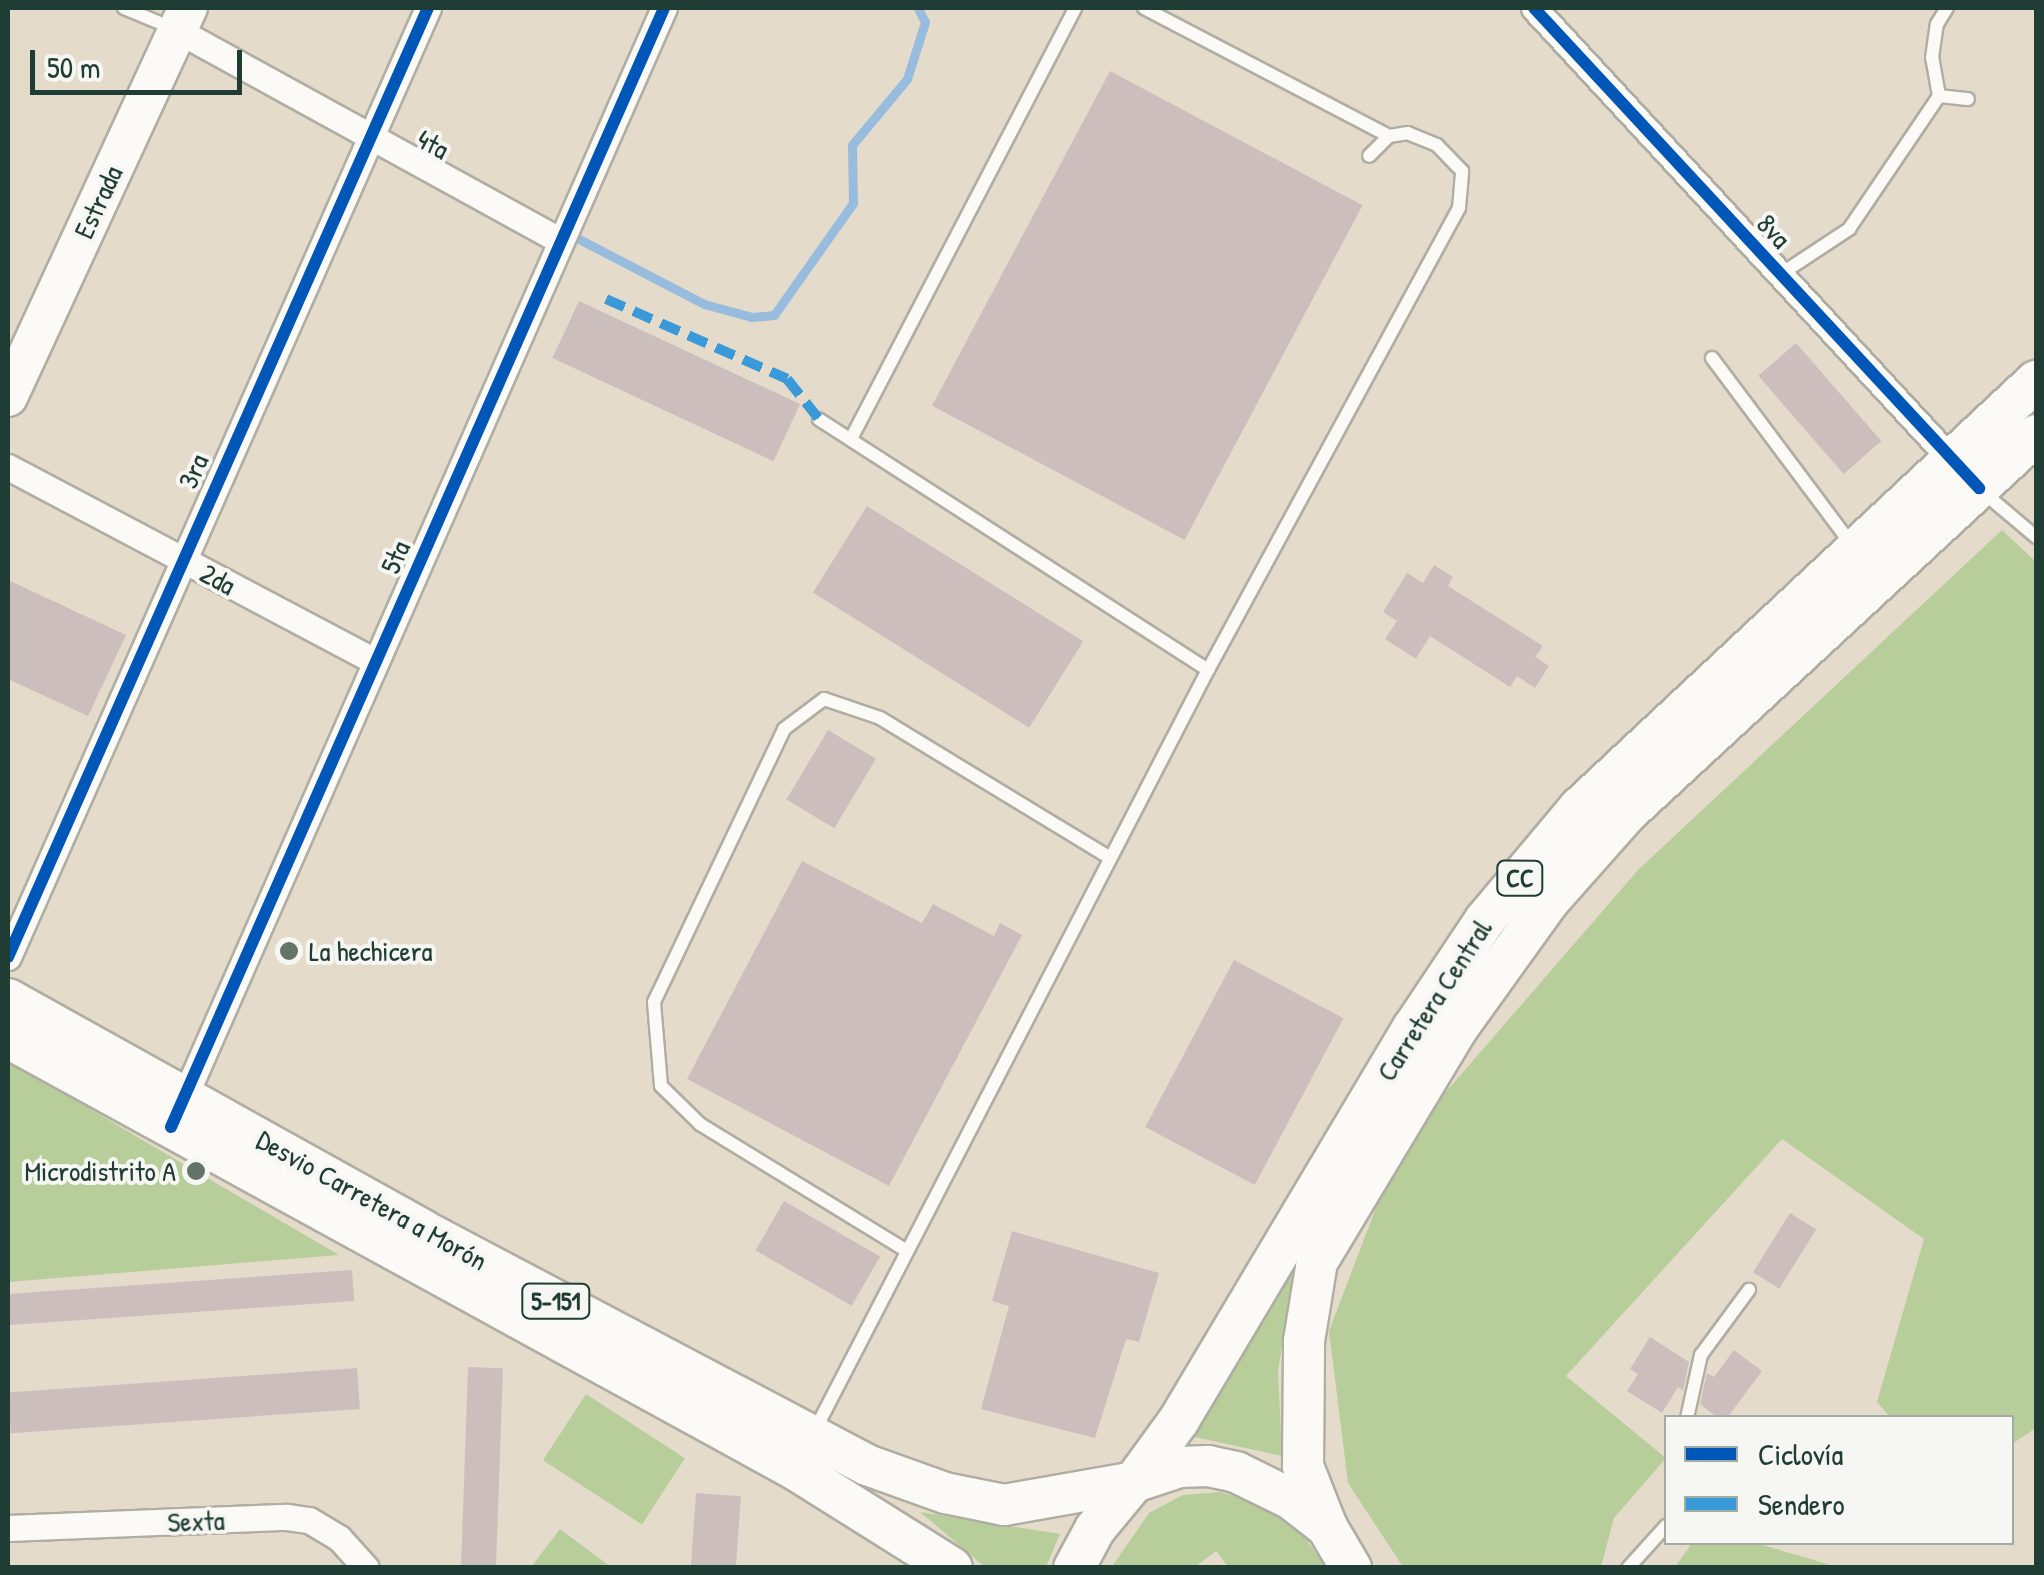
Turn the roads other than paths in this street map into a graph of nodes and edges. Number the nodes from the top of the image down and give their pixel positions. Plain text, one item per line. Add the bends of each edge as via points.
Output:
1 (124, 8) edge
2 (428, 8) edge
3 (664, 8) edge
4 (1075, 8) edge
5 (1144, 8) edge
6 (1534, 8) edge
7 (1947, 8) edge
8 (183, 19) edge
9 (1939, 96) junction
10 (1968, 99) dead end
11 (1390, 136) junction
12 (370, 138) junction
13 (1369, 156) dead end
14 (561, 241) junction
15 (1780, 274) junction
16 (1712, 358) dead end
17 (2036, 380) edge
18 (8, 397) edge
19 (819, 419) dead end
20 (2036, 435) edge
21 (852, 437) junction
22 (1950, 460) junction
23 (8, 467) edge
24 (1979, 488) junction
25 (2036, 537) edge
26 (180, 560) junction
27 (1867, 562) junction
28 (376, 662) junction
29 (1208, 670) junction
30 (1110, 858) junction
31 (8, 956) edge
32 (8, 999) edge
33 (8, 1038) edge
34 (178, 1111) junction
35 (907, 1251) junction
36 (1749, 1290) dead end
37 (1688, 1415) edge
38 (804, 1453) junction
39 (1134, 1482) junction
40 (1327, 1527) junction
41 (8, 1528) edge
42 (1664, 1528) edge
43 (366, 1568) edge
44 (952, 1568) edge
45 (1074, 1568) edge
46 (1351, 1568) edge
47 (1628, 1568) edge

1 - 8 lane
2 - 12 street, 3ra
3 - 14 street, 5ta
4 - 21 lane
5 - 11 lane
6 - 15 street, 8va
7 - 9 lane via 1932,58
8 - 12 street, 4ta
8 - 18 street, Estrada
9 - 10 lane
9 - 15 lane via 1849,229
11 - 13 lane
11 - 29 lane via 1408,133 1437,145 1462,171 1460,208
12 - 14 street, 4ta
12 - 26 street, 3ra
14 - 28 street, 5ta
15 - 22 street, 8va
16 - 27 lane
17 - 22 main road, Carretera Central / CC
19 - 21 lane
20 - 24 main road, Carretera Central / CC
21 - 29 lane
22 - 24 street, 8va
22 - 27 main road, Carretera Central / CC
23 - 26 street, 2da
24 - 25 lane
24 - 27 main road, Carretera Central / CC
26 - 28 street, 2da
26 - 31 street, 3ra
27 - 39 main road, Carretera Central / CC via 1578,808 1485,920 1412,1028 1179,1420
27 - 40 main road, Carretera Central / CC via 1548,902 1459,1026 1317,1262 1304,1340 1302,1466
28 - 34 street, 5ta
29 - 30 lane
30 - 35 lane
30 - 35 lane via 880,718 824,699 784,729 654,1002 660,1086 700,1124
32 - 34 main road, Desvio Carretera a Morón / 5-151
33 - 34 main road, Desvio Carretera a Morón / 5-151
34 - 38 main road, Desvio Carretera a Morón / 5-151
35 - 38 lane
36 - 37 lane via 1701,1355
38 - 39 main road, Desvio Carretera a Morón / 5-151 via 1004,1505
38 - 44 main road, Desvio Carretera a Morón / 5-151
39 - 40 main road, CC via 1180,1467 1236,1472
39 - 45 main road, CC via 1094,1529
40 - 46 main road, CC
41 - 43 street, Sexta via 287,1517 308,1520 338,1538
42 - 47 lane

